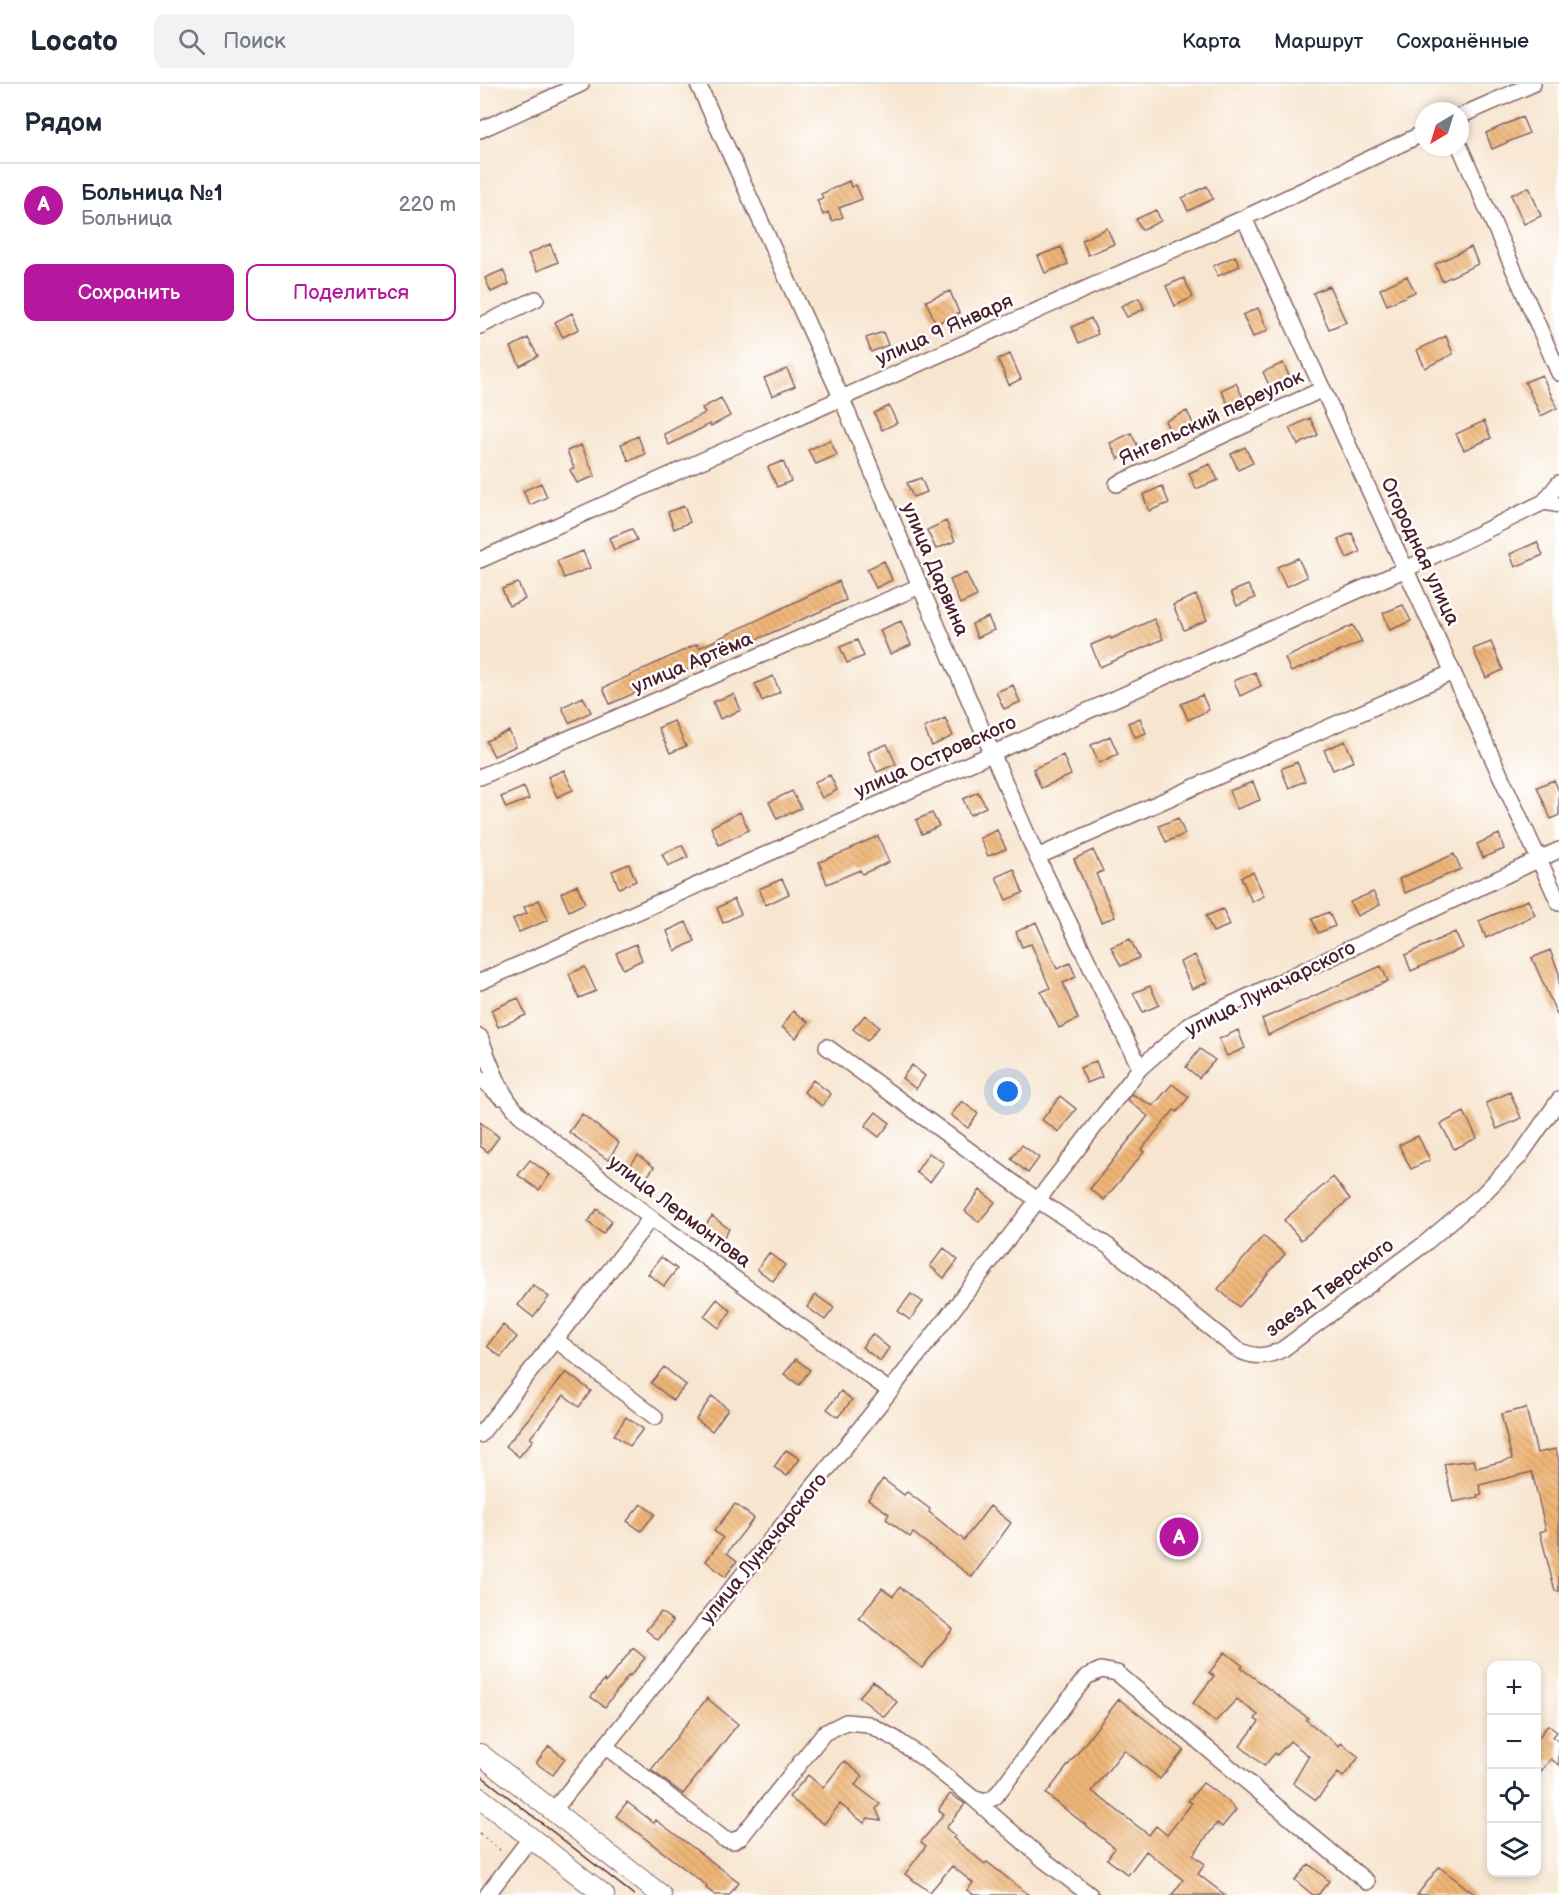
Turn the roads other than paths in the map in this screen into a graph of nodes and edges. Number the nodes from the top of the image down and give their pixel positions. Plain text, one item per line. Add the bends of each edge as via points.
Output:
1 (581, 84) edge
2 (698, 84) edge
3 (1533, 84) edge
4 (1469, 112) edge
5 (480, 130) edge
6 (1415, 137) edge
7 (1464, 156) edge
8 (1244, 218) junction
9 (536, 299) dead end
10 (480, 326) edge
11 (1559, 373) edge
12 (1323, 388) junction
13 (842, 397) junction
14 (1559, 483) edge
15 (1117, 484) dead end
16 (1544, 502) junction
17 (1559, 506) edge
18 (480, 560) edge
19 (1406, 569) junction
20 (920, 586) junction
21 (1453, 672) junction
22 (993, 754) junction
23 (480, 777) edge
24 (1559, 850) edge
25 (1037, 856) junction
26 (1540, 858) junction
27 (1559, 903) edge
28 (480, 982) edge
29 (480, 1036) edge
30 (827, 1047) dead end
31 (1140, 1068) junction
32 (480, 1078) edge
33 (1559, 1100) edge
34 (508, 1102) junction
35 (1036, 1199) junction
36 (651, 1218) junction
37 (556, 1340) junction
38 (890, 1390) junction
39 (655, 1417) dead end
40 (480, 1435) edge
41 (605, 1746) junction
42 (480, 1755) edge
43 (480, 1798) edge
44 (973, 1798) junction
45 (553, 1811) junction
46 (531, 1837) junction
47 (1367, 1882) dead end
48 (487, 1895) edge
49 (604, 1895) edge
50 (661, 1895) edge
51 (1090, 1895) edge

1 - 5 street
2 - 13 street, улица Дарвина
3 - 4 street
6 - 8 street, улица 9 Января
7 - 11 street
8 - 12 street, Огородная улица
8 - 13 street, улица 9 Января
9 - 10 street
12 - 15 street, Янгельский переулок
12 - 19 street, Огородная улица
13 - 18 street, улица 9 Января
13 - 20 street, улица Дарвина
14 - 16 street
16 - 17 street
16 - 19 street, улица Островского
19 - 21 street, Огородная улица
19 - 22 street, улица Островского
20 - 22 street, улица Дарвина
20 - 23 street, улица Артёма
21 - 25 street
21 - 26 street, Огородная улица
22 - 25 street, улица Дарвина
22 - 28 street, улица Островского
24 - 26 street, улица Луначарского
25 - 31 street, улица Дарвина
26 - 27 street, Огородная улица
26 - 31 street, улица Луначарского via 1190,1023
29 - 34 street, улица Лермонтова
30 - 35 street
31 - 35 street, улица Луначарского
32 - 34 street
33 - 35 street, заезд Тверского via 1519,1157 1424,1245 1283,1349 1258,1357 1235,1348 1108,1246
34 - 36 street, улица Лермонтова
35 - 38 street, улица Луначарского
36 - 37 street
36 - 38 street, улица Лермонтова
37 - 39 street
37 - 40 street
38 - 41 street, улица Луначарского
41 - 44 street via 724,1839 733,1841 741,1837 824,1733 846,1722 868,1724 894,1738
41 - 45 street, улица Луначарского
42 - 45 main road
43 - 46 main road
44 - 47 street via 985,1802 995,1797 1086,1677 1101,1670 1117,1673
44 - 51 street
45 - 46 main road, улица Луначарского
45 - 50 main road
46 - 48 street, улица Луначарского
46 - 49 main road

